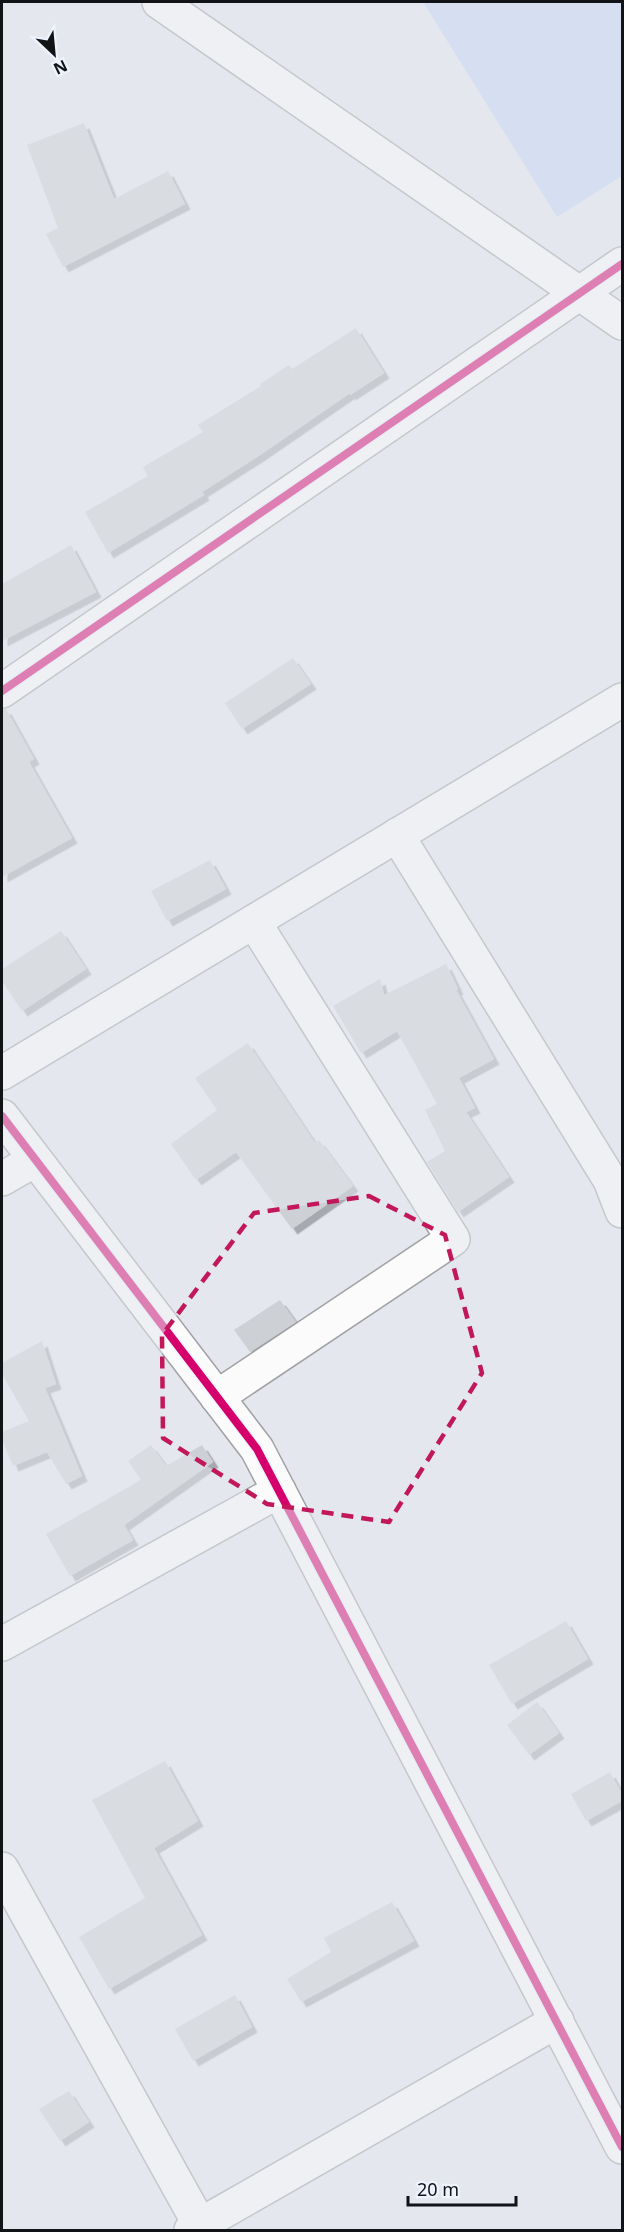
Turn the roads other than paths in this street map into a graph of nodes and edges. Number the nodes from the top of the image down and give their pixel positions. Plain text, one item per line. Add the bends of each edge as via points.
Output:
1 (159, 2) edge
2 (622, 264) edge
3 (582, 294) junction
4 (622, 323) edge
5 (2, 691) edge
6 (622, 700) edge
7 (397, 835) junction
8 (254, 922) junction
9 (2, 1073) edge
10 (2, 1116) edge
11 (35, 1160) junction
12 (2, 1179) edge
13 (622, 1210) edge
14 (217, 1397) junction
15 (279, 1491) junction
16 (2, 1644) edge
17 (2, 1869) edge
18 (557, 2021) junction
19 (622, 2147) edge
20 (195, 2228) edge

1 - 3 street
2 - 3 street
3 - 4 street
3 - 5 street
6 - 7 street
7 - 8 street
7 - 13 street via 610,1180
8 - 9 street
8 - 14 street via 453,1239
10 - 11 street
11 - 12 street
11 - 14 street
14 - 15 street via 257,1449
15 - 16 street
15 - 18 street
17 - 20 street
18 - 19 street
18 - 20 street

